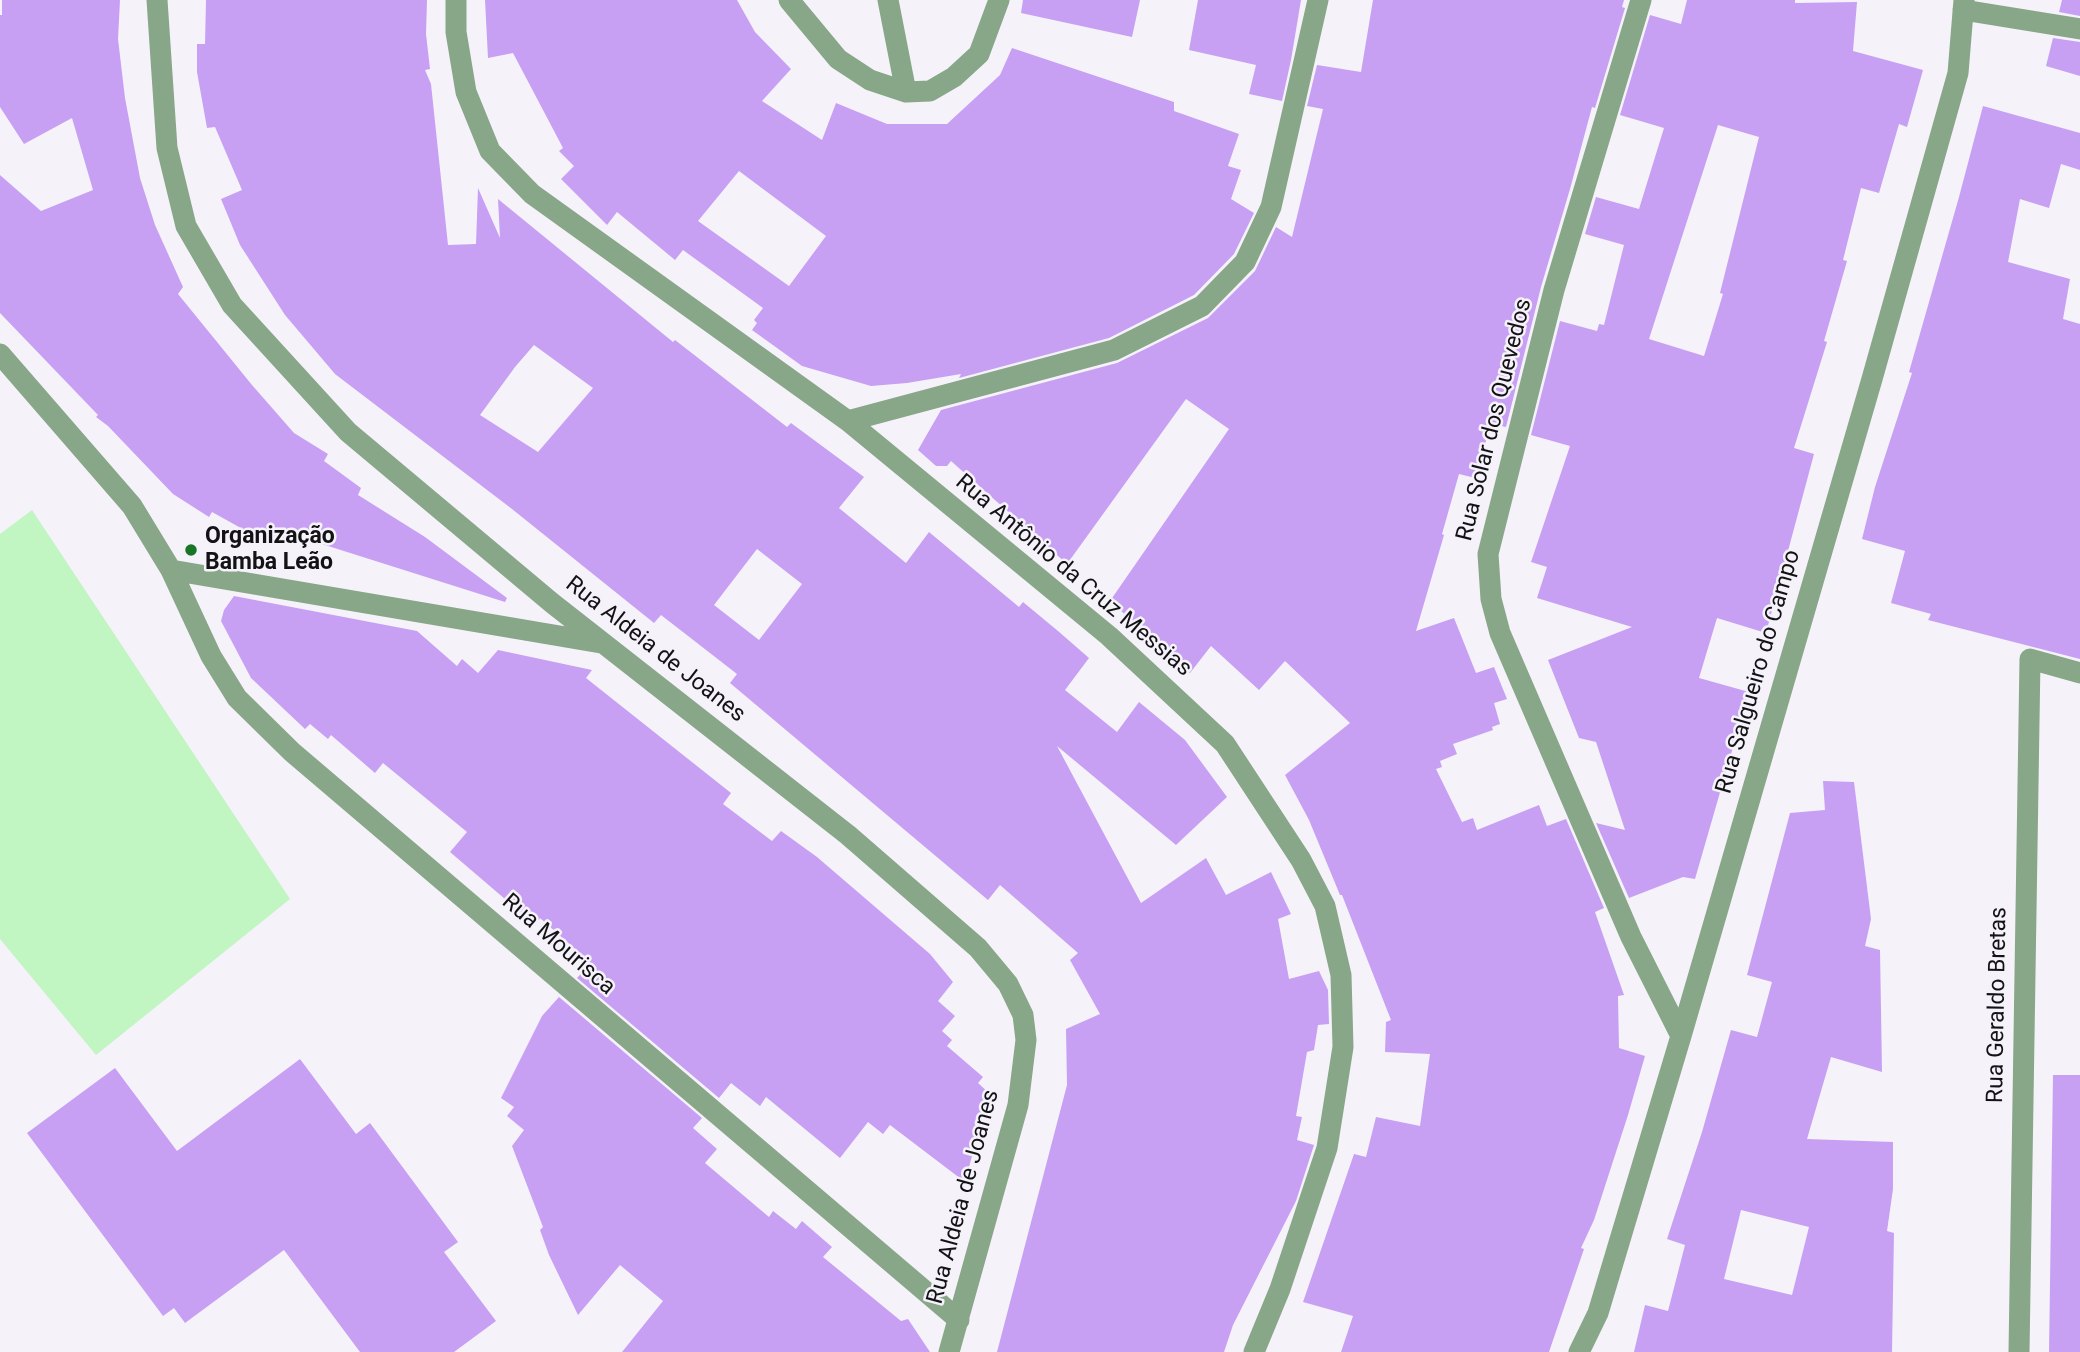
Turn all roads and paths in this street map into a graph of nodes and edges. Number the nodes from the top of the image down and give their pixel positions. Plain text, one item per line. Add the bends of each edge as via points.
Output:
1 (157, 0) edge
2 (456, 0) edge
3 (789, 0) edge
4 (888, 0) edge
5 (999, 0) edge
6 (1318, 0) edge
7 (1641, 0) edge
8 (1963, 5) edge
9 (2080, 29) edge
10 (906, 92) junction
11 (0, 354) edge
12 (8, 375) edge
13 (848, 421) junction
14 (171, 570) junction
15 (603, 643) junction
16 (2080, 673) edge
17 (1681, 1036) junction
18 (959, 1320) junction
19 (949, 1352) edge
20 (1254, 1352) edge
21 (1579, 1352) edge
22 (2019, 1352) edge

1 - 15 street, Rua Aldeia de Joanes via 167,148 186,226 232,305 348,432
2 - 13 street, Rua Antônio da Cruz Messias via 466,92 490,150 532,194
3 - 10 street via 838,59 870,80
4 - 10 street
5 - 10 street via 979,54 930,91
6 - 13 street via 1271,207 1245,262 1202,306 1114,350
7 - 17 street, Rua Solar dos Quevedos via 1554,290 1488,554 1491,599 1500,633 1631,937
8 - 9 street
8 - 17 street, Rua Salgueiro do Campo via 1958,73
11 - 12 street, Rua Mourisca
12 - 14 street, Rua Mourisca via 132,506
13 - 20 street, Rua Antônio da Cruz Messias via 1109,636 1225,744 1301,860 1325,906 1341,975 1343,1047 1326,1148 1280,1289
14 - 15 street
14 - 18 street, Rua Mourisca via 211,656 237,698 292,752
15 - 18 street, Rua Aldeia de Joanes via 848,835 978,948 1008,984 1023,1015 1026,1040 1018,1105
16 - 22 street, Rua Geraldo Bretas via 2030,659
17 - 21 street, Rua Salgueiro do Campo via 1598,1312
18 - 19 street, Rua Aldeia de Joanes

